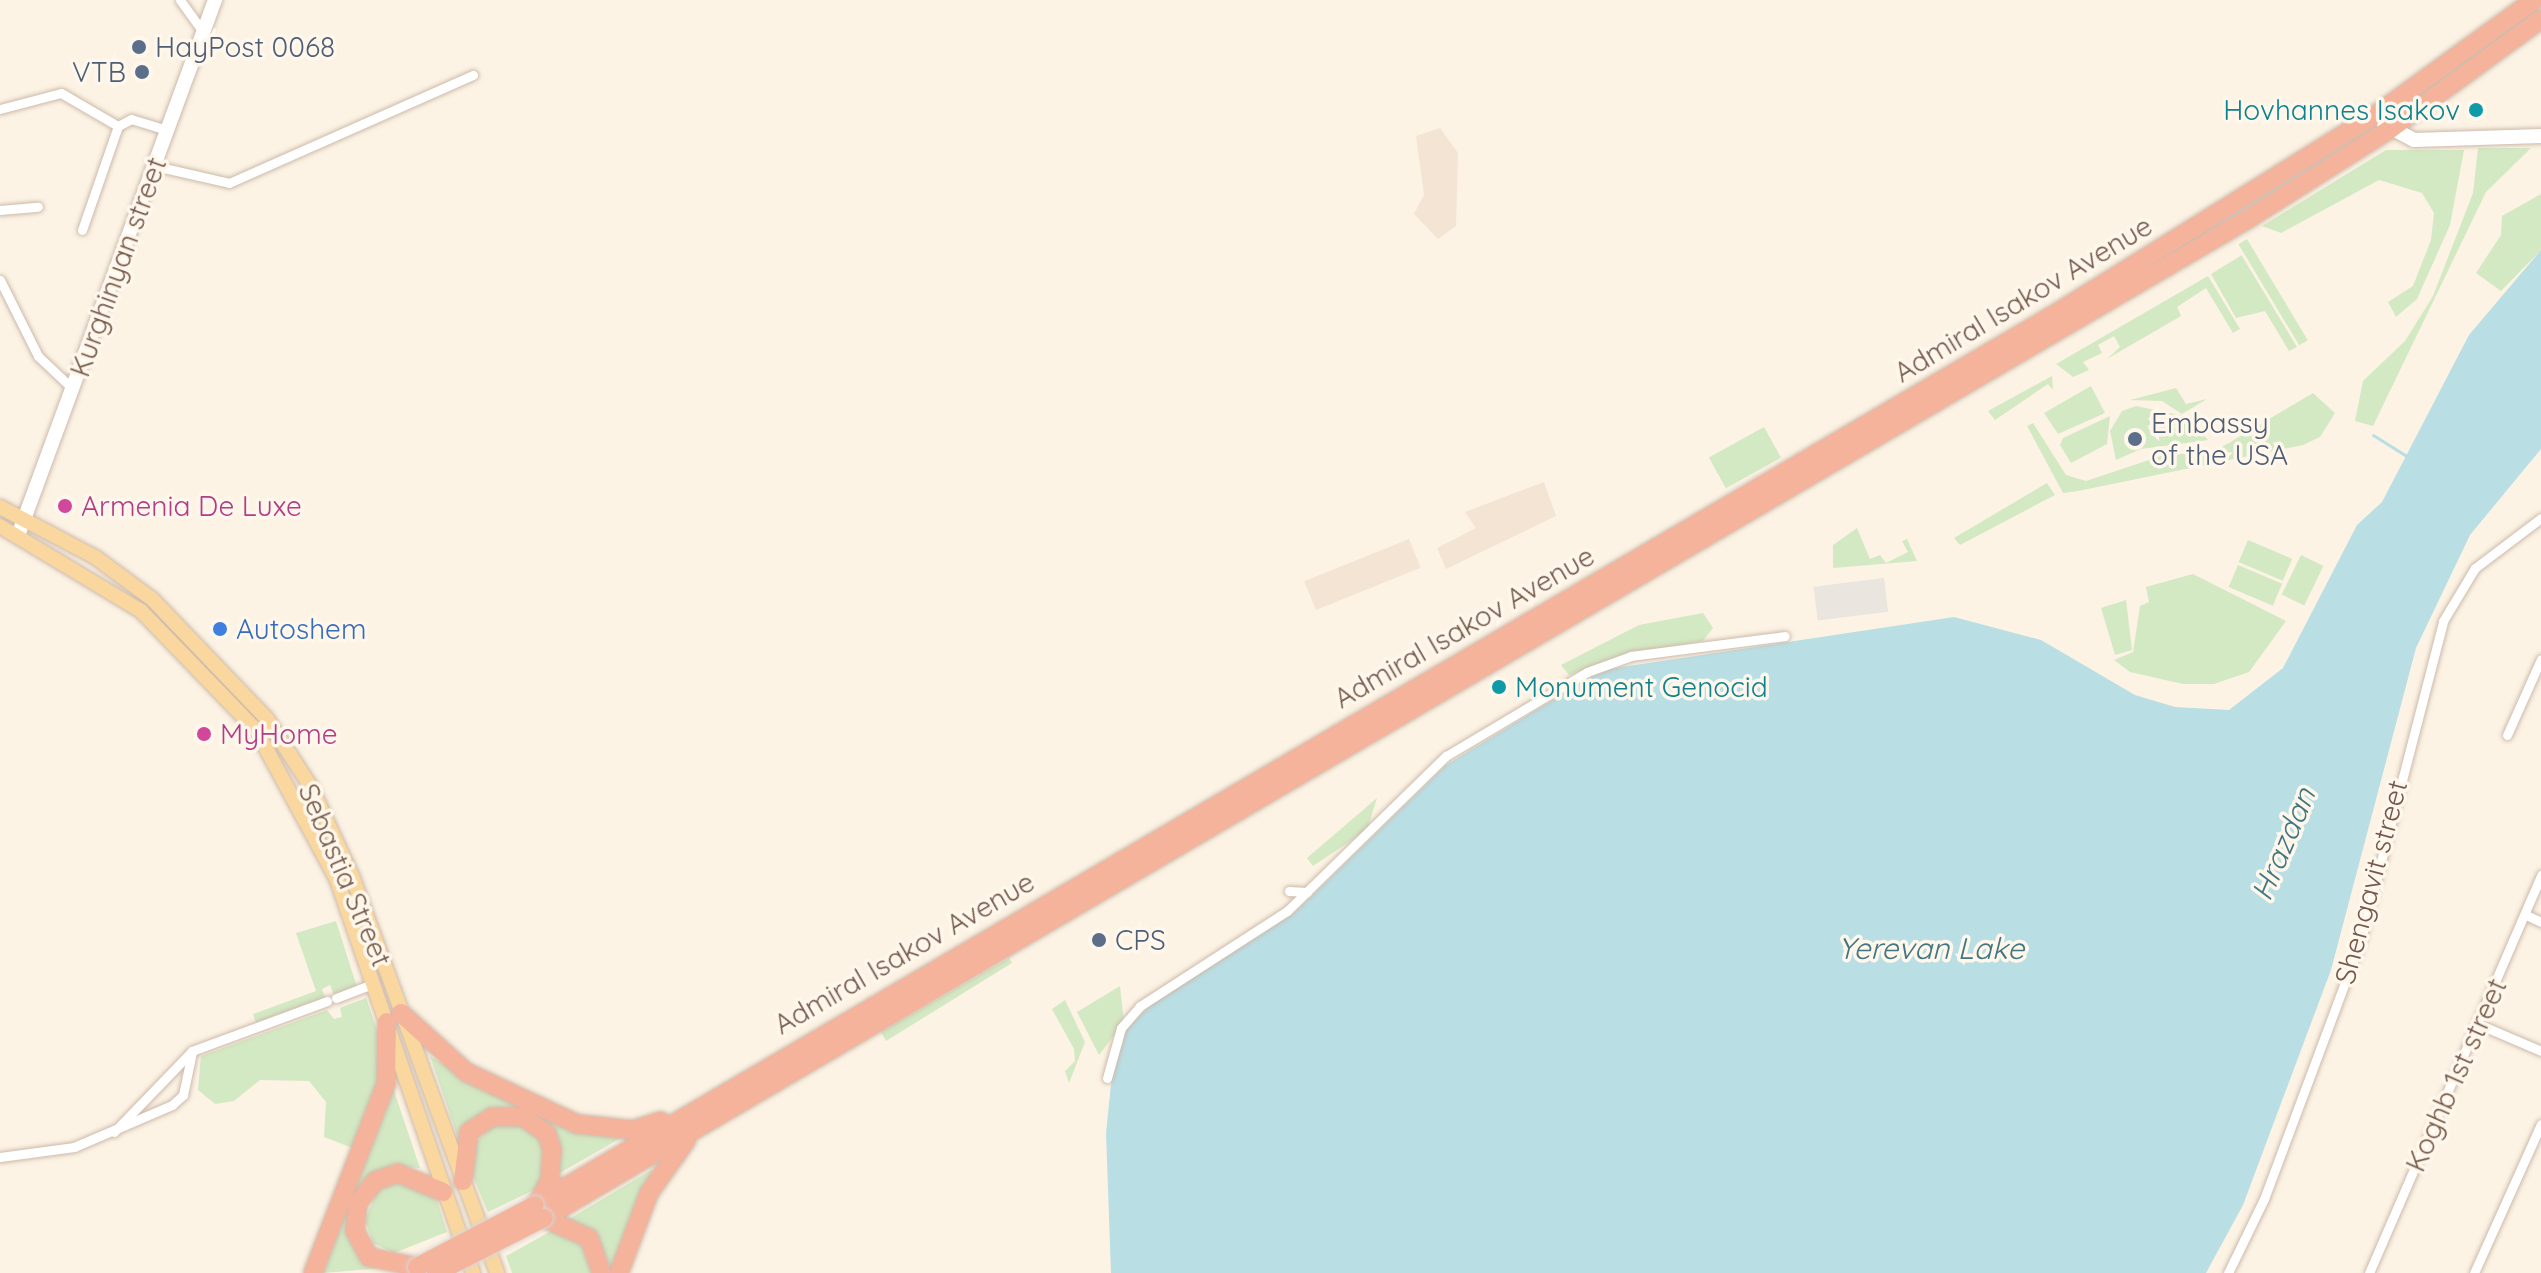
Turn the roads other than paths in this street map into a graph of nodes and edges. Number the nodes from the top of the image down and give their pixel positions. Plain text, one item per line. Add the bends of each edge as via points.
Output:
1 (180, 0) edge
2 (215, 0) edge
3 (2525, 0) edge
4 (2534, 0) edge
5 (2541, 19) edge
6 (2500, 27) junction
7 (202, 30) junction
8 (473, 75) dead end
9 (0, 109) edge
10 (2377, 114) junction
11 (118, 126) junction
12 (167, 130) junction
13 (2389, 130) junction
14 (2541, 136) edge
15 (155, 166) junction
16 (38, 207) dead end
17 (0, 210) edge
18 (82, 230) dead end
19 (0, 280) edge
20 (73, 389) junction
21 (0, 507) edge
22 (25, 517) junction
23 (2541, 518) edge
24 (0, 526) edge
25 (19, 533) junction
26 (152, 599) junction
27 (141, 611) junction
28 (1785, 636) dead end
29 (2541, 659) edge
30 (2507, 735) dead end
31 (2541, 875) edge
32 (1289, 891) dead end
33 (1307, 892) junction
34 (2526, 915) junction
35 (2541, 922) edge
36 (373, 984) junction
37 (394, 1018) junction
38 (2478, 1024) junction
39 (192, 1051) junction
40 (2541, 1051) edge
41 (1107, 1078) dead end
42 (696, 1119) junction
43 (2541, 1124) edge
44 (114, 1132) junction
45 (0, 1157) edge
46 (463, 1181) junction
47 (443, 1192) junction
48 (540, 1212) junction
49 (411, 1270) edge
50 (313, 1273) edge
51 (436, 1273) edge
52 (473, 1273) edge
53 (497, 1273) edge
54 (602, 1273) edge
55 (619, 1273) edge
56 (2228, 1273) edge
57 (2369, 1273) edge
58 (2474, 1273) edge

1 - 7 street
2 - 7 street, Kurghinyan street
3 - 6 highway
4 - 6 highway, Admiral Isakov Avenue
5 - 13 highway, Admiral Isakov Avenue
6 - 10 highway, Admiral Isakov Avenue
7 - 12 street, Kurghinyan street
8 - 15 street via 229,183
9 - 11 street via 61,93
10 - 13 street
10 - 42 highway, Admiral Isakov Avenue via 1864,427
11 - 12 street via 131,119
11 - 18 street
12 - 15 street, Kurghinyan street
13 - 14 street via 2414,140
13 - 42 highway, Admiral Isakov Avenue via 1873,443
15 - 20 street, Kurghinyan street
16 - 17 street
19 - 20 street via 38,356
20 - 22 street, Kurghinyan street
21 - 22 main road, Sebastia Street
22 - 25 street, Kurghinyan street
22 - 26 main road, Sebastia Street
23 - 56 street, Shengavit street via 2475,568 2443,621 2361,939 2264,1199
24 - 25 main road, Sebastia Street
25 - 27 main road, Sebastia Street
26 - 27 main road
26 - 37 main road, Sebastia Street via 236,679 311,787
27 - 36 main road, Sebastia Street via 256,730 297,796 337,880
28 - 33 street via 1631,656 1574,679 1446,756
29 - 30 street
31 - 34 street, Koghb 1st street
32 - 33 street
33 - 41 street via 1140,1006 1116,1039
34 - 35 street
34 - 38 street, Koghb 1st street
36 - 37 main road, Sebastia Street
36 - 39 street
37 - 42 highway via 466,1072 577,1124 633,1130
37 - 46 main road, Sebastia Street
37 - 47 main road, Sebastia Street
37 - 50 highway via 386,1084
38 - 40 street
38 - 57 street, Koghb 1st street
39 - 44 street
39 - 44 street via 183,1095
42 - 48 highway, Admiral Isakov Avenue
42 - 55 highway via 649,1193
43 - 58 street
44 - 45 street via 74,1147
46 - 48 highway via 469,1132 492,1117 523,1117 547,1134 552,1149
46 - 53 main road, Sebastia Street
47 - 49 highway via 427,1179 391,1174 368,1187 358,1203 355,1231 369,1257
47 - 52 main road, Sebastia Street
48 - 49 highway, Admiral Isakov Avenue, bridge
48 - 51 highway, Admiral Isakov Avenue, bridge
48 - 54 highway via 589,1238

